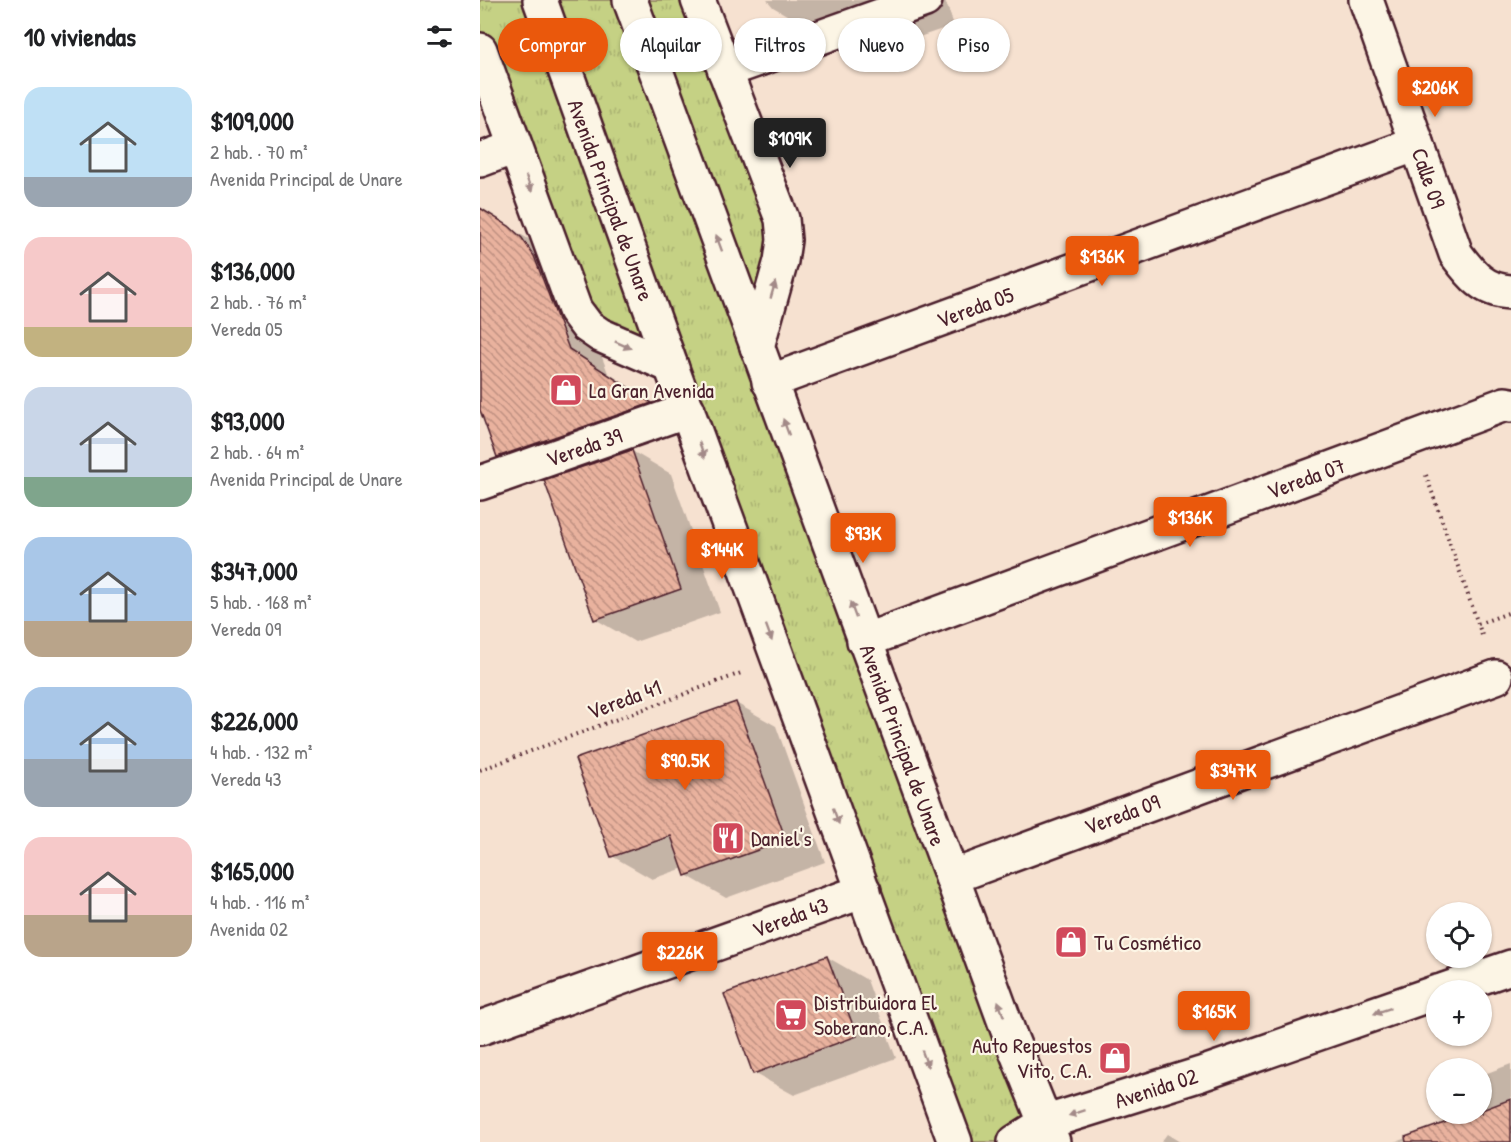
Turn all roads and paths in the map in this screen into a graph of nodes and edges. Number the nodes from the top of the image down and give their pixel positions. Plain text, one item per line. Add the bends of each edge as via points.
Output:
1 (540, 0) edge
2 (630, 0) edge
3 (698, 0) edge
4 (925, 0) edge
5 (1366, 0) edge
6 (480, 51) edge
7 (725, 70) junction
8 (1417, 144) junction
9 (515, 147) junction
10 (480, 160) edge
11 (1511, 292) edge
12 (757, 346) junction
13 (671, 366) junction
14 (769, 382) junction
15 (1511, 405) edge
16 (688, 410) junction
17 (1413, 438) junction
18 (480, 483) edge
19 (1511, 612) edge
20 (1478, 624) junction
21 (864, 641) junction
22 (779, 660) junction
23 (1496, 677) joint
24 (480, 770) edge
25 (952, 878) junction
26 (864, 891) junction
27 (1511, 967) edge
28 (1473, 980) edge
29 (1426, 996) edge
30 (480, 1028) edge
31 (1050, 1132) edge
32 (955, 1142) edge
33 (1015, 1142) edge

1 - 13 street, Avenida Principal de Unare
12 -> 2 street, Avenida Principal de Unare
3 - 7 street
4 - 7 street
5 - 8 street, Calle 09
6 - 9 street
12 -> 7 street via 781,261 782,219
8 - 11 street, Calle 09 via 1456,254 1475,279
8 - 14 street, Vereda 05
9 - 10 street
9 -> 13 street via 575,310 600,335
12 - 14 street, Avenida Principal de Unare
13 - 16 street, Avenida Principal de Unare
21 -> 14 street, Avenida Principal de Unare
15 - 17 street, Vereda 07
16 - 18 street, Vereda 39
16 -> 22 street, Avenida Principal de Unare
17 - 20 path
17 - 21 street, Vereda 07
19 - 20 path
20 - 23 path
21 - 25 street, Avenida Principal de Unare
22 - 24 path, Vereda 41
22 -> 26 street, Avenida Principal de Unare
23 - 25 street, Vereda 09
31 -> 25 street, Avenida Principal de Unare
26 - 30 street, Vereda 43
26 -> 32 street, Avenida Principal de Unare
27 - 28 street
29 -> 31 street, Avenida 02 via 1212,1070
31 - 33 street, Avenida 02

